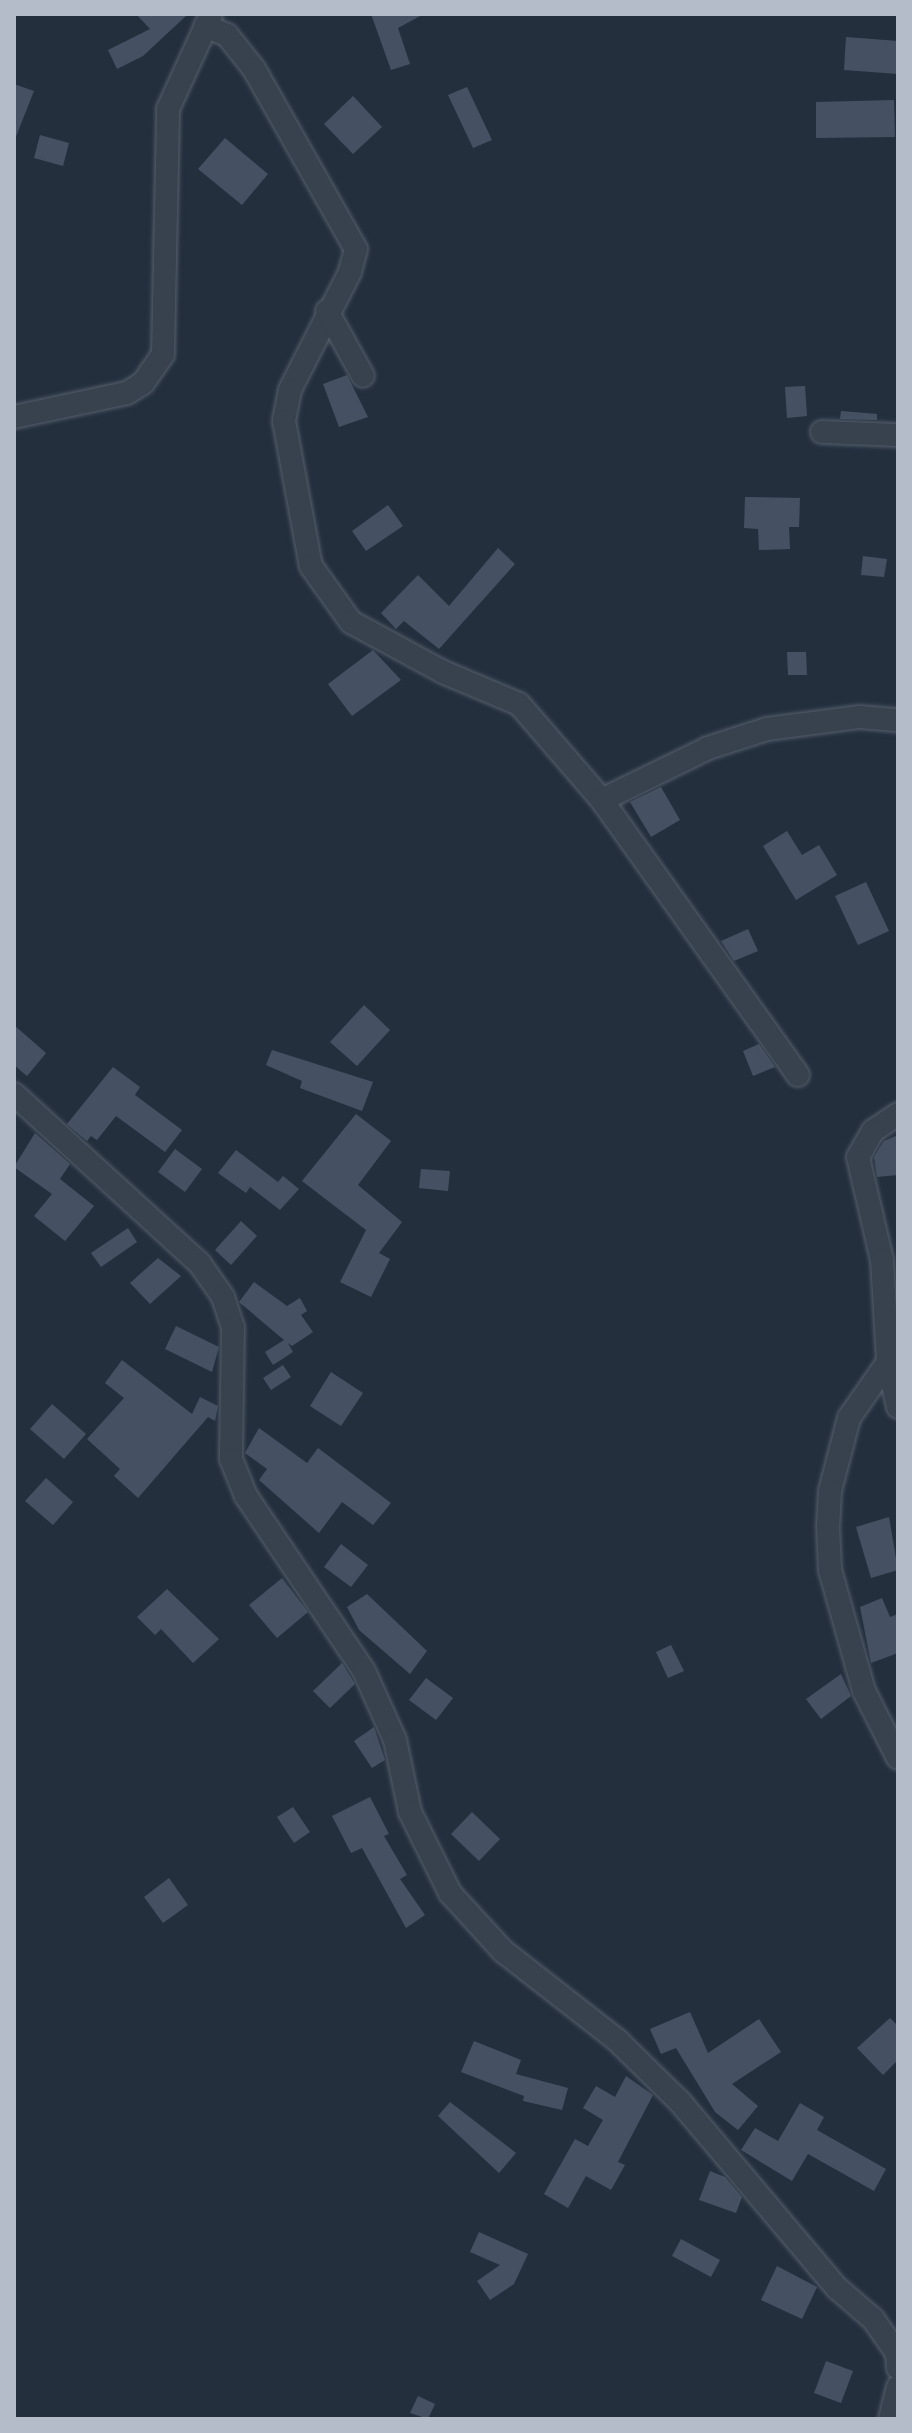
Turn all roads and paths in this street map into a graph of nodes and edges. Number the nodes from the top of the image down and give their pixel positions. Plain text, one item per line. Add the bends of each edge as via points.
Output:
1 (208, 20) edge
2 (327, 311) junction
3 (363, 376) dead end
4 (14, 417) edge
5 (822, 432) dead end
6 (898, 435) edge
7 (898, 720) edge
8 (602, 800) junction
9 (798, 1075) dead end
10 (14, 1094) edge
11 (898, 1114) edge
12 (888, 1362) junction
13 (898, 1407) edge
14 (898, 1758) edge
15 (898, 2368) edge
16 (898, 2387) edge
17 (890, 2419) edge

1 - 2 street via 254,69 350,232 354,261
1 - 4 street via 168,109 163,354 143,383 127,393
2 - 3 street
2 - 8 street via 290,390 284,421 311,566 351,622 432,667 519,704
5 - 6 street
7 - 8 street via 860,717 767,729 708,748
8 - 9 street
10 - 15 street via 200,1264 223,1297 233,1327 231,1459 246,1496 364,1671 395,1740 410,1812 450,1893 503,1951 618,2041 681,2103 837,2288 873,2319 897,2353
11 - 12 street via 873,1131 858,1157 882,1260
12 - 13 street
12 - 14 street via 849,1418 830,1491 828,1526 830,1570 848,1638 864,1691
16 - 17 street

